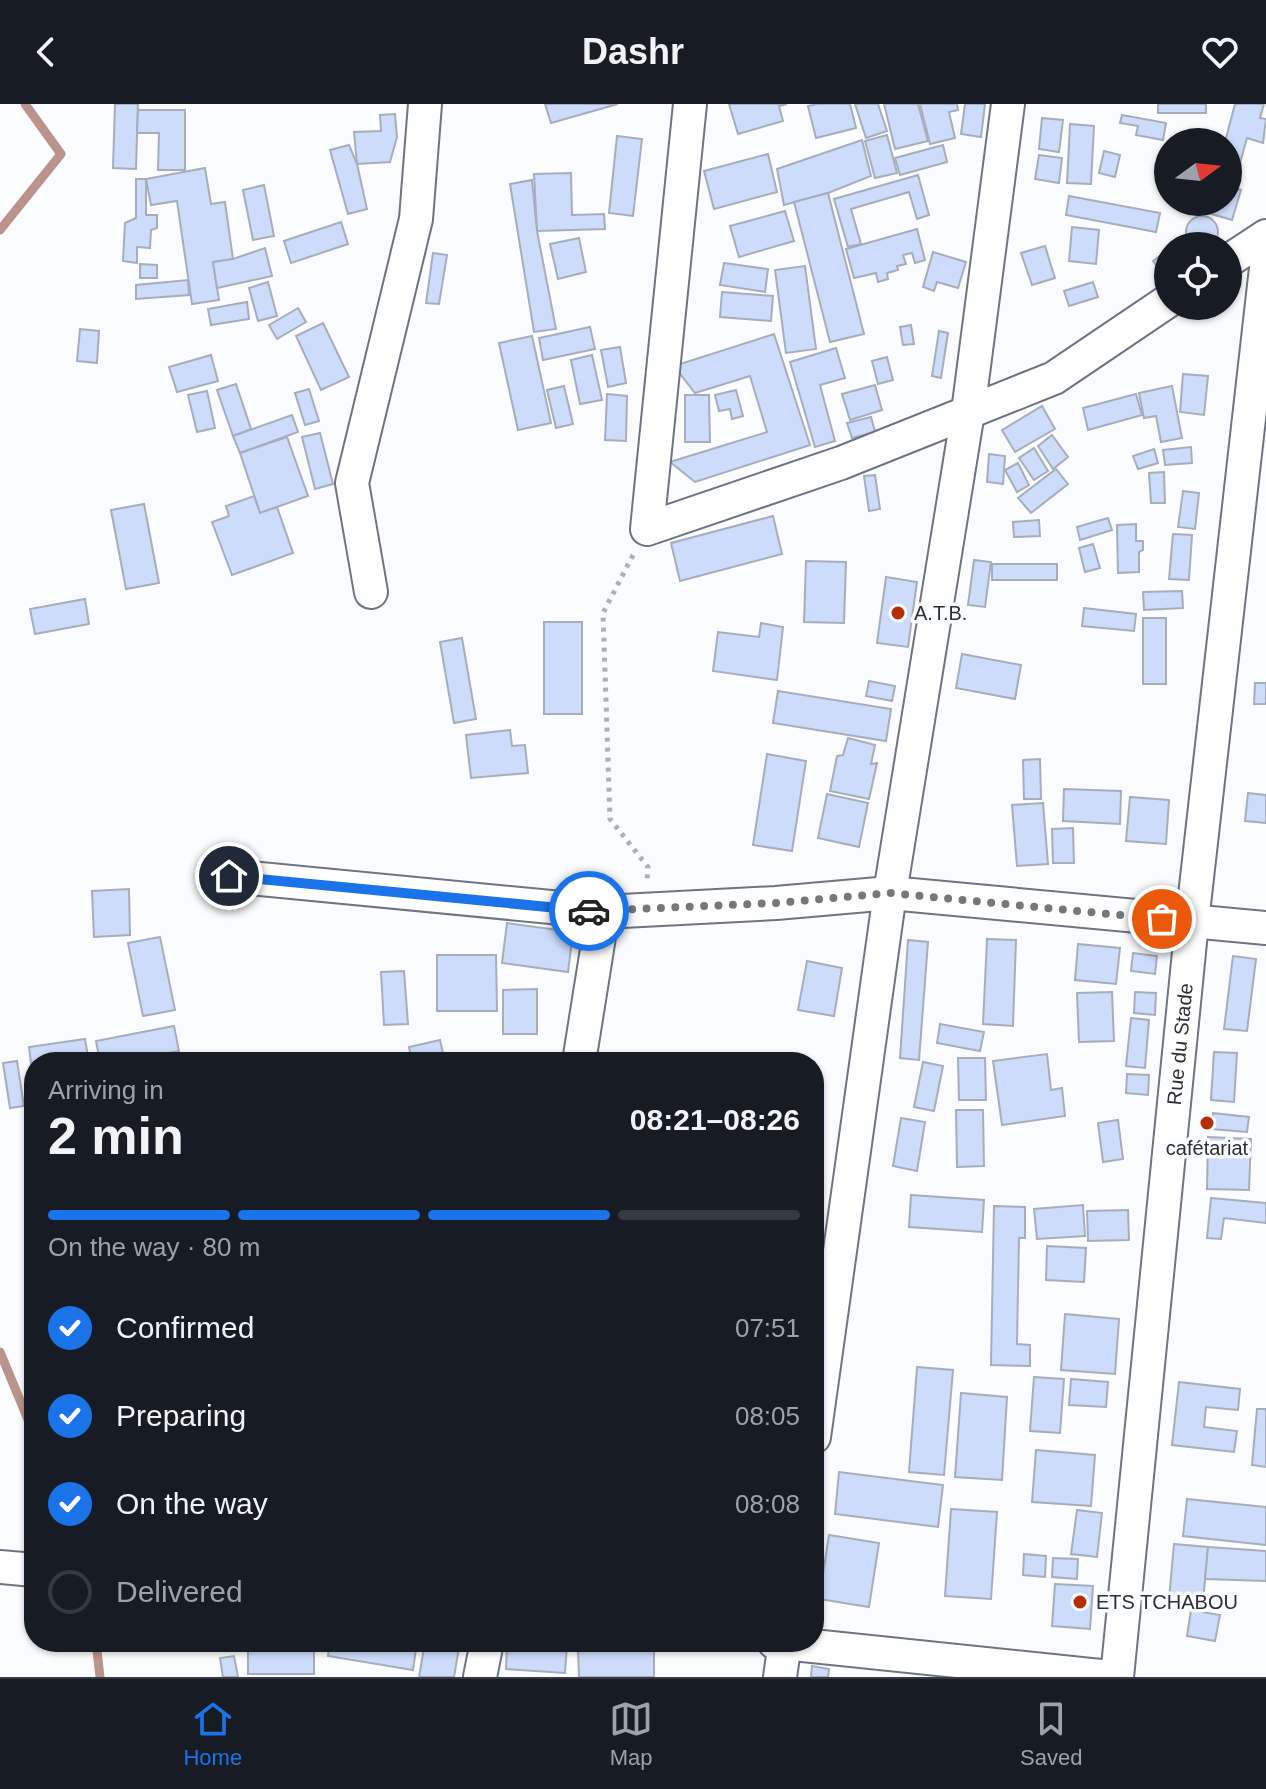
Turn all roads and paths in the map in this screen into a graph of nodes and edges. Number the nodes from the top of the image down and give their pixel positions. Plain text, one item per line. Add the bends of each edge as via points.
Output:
1 (425, 104) edge
2 (690, 104) edge
3 (1008, 104) edge
4 (1266, 236) edge
5 (1242, 252) edge
6 (1266, 268) edge
7 (1266, 278) edge
8 (1154, 310) edge
9 (968, 412) junction
10 (647, 529) junction
11 (371, 592) dead end
12 (229, 876) dead end
13 (890, 893) junction
14 (645, 910) junction
15 (603, 912) junction
16 (1192, 922) junction
17 (1266, 928) edge
18 (581, 1052) edge
19 (824, 1365) edge
20 (0, 1567) edge
21 (24, 1569) edge
22 (824, 1647) edge
23 (485, 1652) edge
24 (781, 1652) edge
25 (480, 1677) edge
26 (780, 1677) edge
27 (1110, 1677) edge
28 (1117, 1677) edge

1 - 11 street via 416,219 352,483
2 - 10 street
3 - 9 street
4 - 5 street
6 - 7 street, Rue du Stade
7 - 16 street, Rue du Stade
8 - 9 street via 1054,378
9 - 10 street via 841,463
9 - 13 street
10 - 14 path via 603,613 610,819 648,867
12 - 15 street
13 - 14 street
13 - 16 street
13 - 19 street
14 - 15 street
15 - 18 street
16 - 17 street
16 - 28 street, Rue du Stade
20 - 21 street
22 - 27 street
23 - 25 street
24 - 26 street

